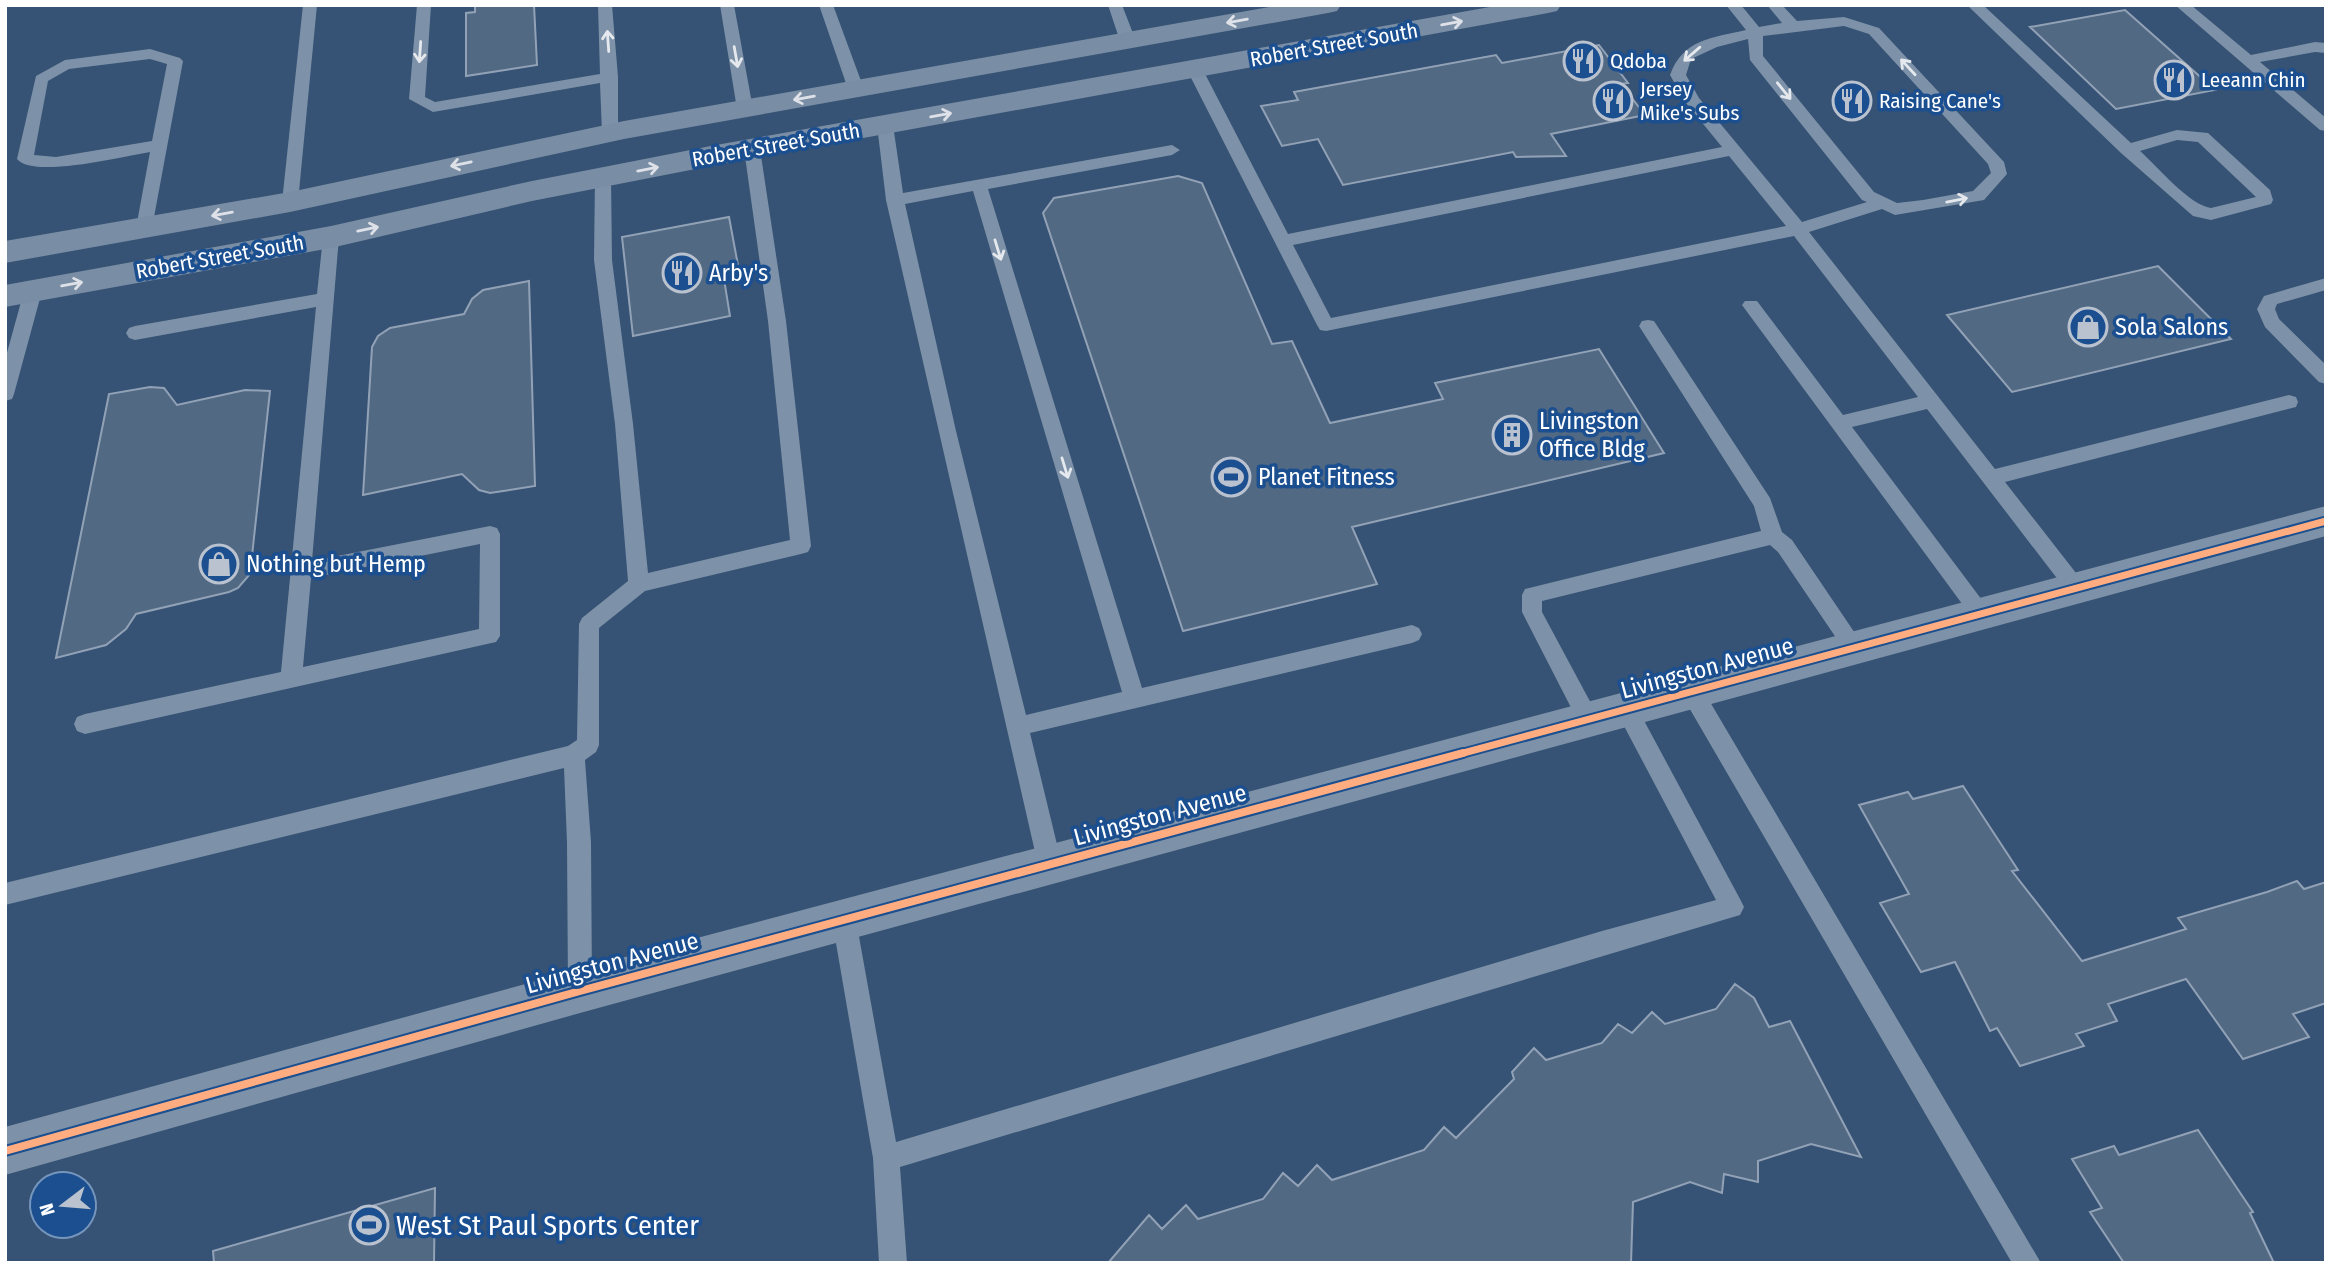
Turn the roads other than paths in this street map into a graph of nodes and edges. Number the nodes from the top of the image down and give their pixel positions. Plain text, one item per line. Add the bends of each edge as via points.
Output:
1 (310, 5) edge
2 (424, 5) edge
3 (606, 5) edge
4 (727, 5) edge
5 (1115, 5) edge
6 (1328, 5) edge
7 (1548, 5) edge
8 (1733, 5) edge
9 (1774, 5) edge
10 (1974, 5) edge
11 (2182, 5) edge
12 (827, 9) edge
13 (1794, 27) junction
14 (1756, 33) junction
15 (1128, 41) junction
16 (2326, 48) edge
17 (2248, 60) junction
18 (1195, 70) junction
19 (944, 73) junction
20 (610, 77) junction
21 (856, 89) junction
22 (746, 108) junction
23 (885, 125) junction
24 (2326, 126) edge
25 (611, 133) junction
26 (802, 140) junction
27 (158, 145) junction
28 (752, 149) junction
29 (2127, 149) junction
30 (1172, 150) dead end
31 (1731, 150) junction
32 (603, 177) junction
33 (978, 185) junction
34 (894, 200) junction
35 (290, 202) junction
36 (1884, 203) junction
37 (144, 228) junction
38 (1798, 229) junction
39 (331, 237) junction
40 (1283, 242) junction
41 (5, 251) edge
42 (2326, 284) edge
43 (19, 294) edge
44 (325, 299) junction
45 (1751, 305) dead end
46 (1648, 327) dead end
47 (135, 333) dead end
48 (2326, 377) edge
49 (5, 394) edge
50 (1931, 401) junction
51 (2289, 402) dead end
52 (1839, 423) junction
53 (1991, 478) junction
54 (2326, 521) edge
55 (1773, 536) junction
56 (301, 572) junction
57 (639, 584) junction
58 (2076, 588) junction
59 (1980, 614) junction
60 (1412, 634) dead end
61 (1854, 648) junction
62 (291, 679) junction
63 (1692, 692) junction
64 (1135, 699) junction
65 (1608, 714) junction
66 (85, 724) dead end
67 (1019, 726) junction
68 (574, 755) junction
69 (1050, 864) junction
70 (5, 894) edge
71 (844, 920) junction
72 (580, 991) junction
73 (5, 1151) edge
74 (886, 1158) junction
75 (893, 1263) edge
76 (2027, 1263) edge

1 - 35 lane
2 -> 20 lane via 417,99 433,107
20 -> 3 lane
4 -> 22 lane
5 - 15 lane
6 -> 15 main road, Robert Street South
18 -> 7 main road, Robert Street South
8 - 14 lane
9 - 13 lane
10 - 29 lane
11 - 17 lane
12 - 21 lane
13 - 14 lane
36 -> 13 lane via 1895,209 1978,196 1999,174 1996,162 1874,31 1862,24 1832,21
14 -> 31 lane via 1700,46 1686,56 1678,75
14 -> 36 lane via 1755,57 1868,196
15 - 19 main road, Robert Street South
16 - 17 lane
17 - 24 lane
23 -> 18 main road, Robert Street South
18 - 40 lane
19 - 21 main road, Robert Street South
19 - 23 main road via 890,110
20 - 25 lane
21 -> 22 main road, Robert Street South
21 - 26 main road
22 - 25 main road, Robert Street South
23 - 26 main road, Robert Street South
23 - 34 lane
25 -> 35 main road, Robert Street South
26 - 28 main road, Robert Street South
27 - 27 lane via 175,61 150,54 65,65 41,79 24,159 56,162
27 - 37 lane
32 -> 28 main road, Robert Street South
28 - 57 lane via 777,321 801,546
29 - 29 lane via 2199,212 2211,214 2265,200 2202,136 2176,135
30 - 33 lane
31 - 38 lane
31 - 40 lane
39 -> 32 main road, Robert Street South
32 - 57 lane via 603,260
33 - 34 lane
33 -> 64 lane
34 - 67 lane
35 -> 37 main road, Robert Street South
36 - 38 lane
37 - 41 main road, Robert Street South
38 - 40 lane via 1326,325
38 - 50 lane
43 -> 39 main road, Robert Street South
39 - 44 lane
42 - 48 lane via 2270,300 2266,309 2271,322
43 - 49 lane
44 - 47 lane
44 - 56 lane
45 - 52 lane
46 - 55 lane via 1763,504
50 - 52 lane
50 - 53 lane
51 - 53 lane
52 - 59 lane
53 - 58 lane
54 - 58 street, Livingston Avenue
55 - 61 lane via 1785,546
55 - 65 lane via 1532,595 1532,612
56 - 62 lane
56 - 62 lane via 490,534 489,636
57 - 68 lane via 589,625 588,745
58 - 59 street, Livingston Avenue
59 - 61 street, Livingston Avenue
60 - 64 lane
61 - 63 street, Livingston Avenue
62 - 66 lane
63 - 65 street, Livingston Avenue
63 - 76 lane
64 - 67 lane
65 - 69 street, Livingston Avenue
65 - 74 lane via 1732,907
67 - 69 lane
68 - 70 lane
68 - 72 lane
69 - 71 street, Livingston Avenue
71 - 72 street, Livingston Avenue
71 - 74 lane
72 - 73 street, Livingston Avenue
74 - 75 lane

